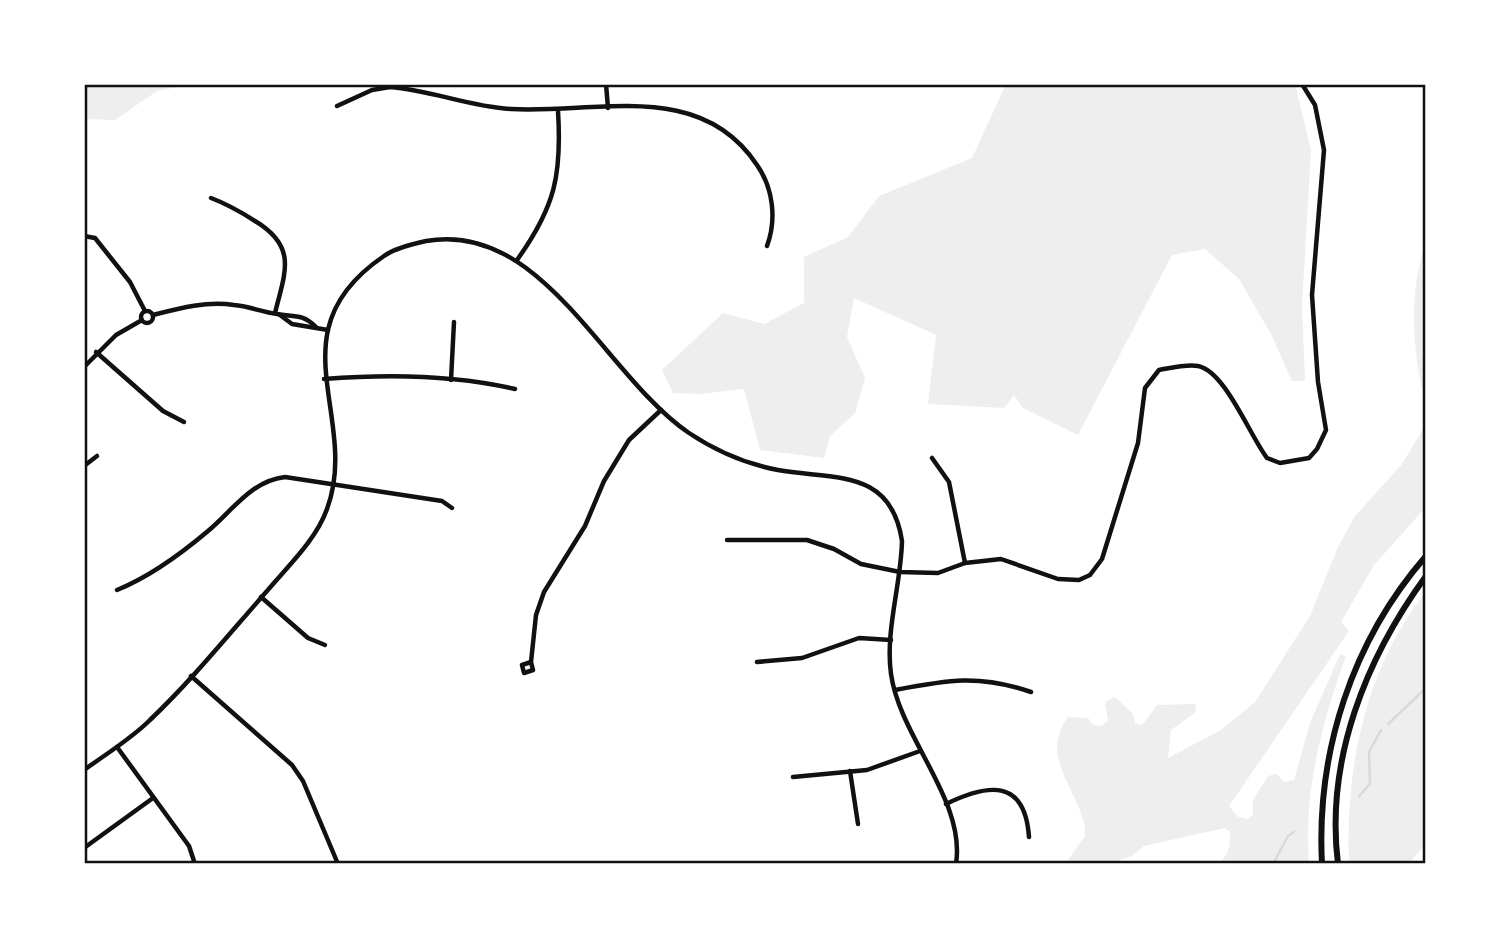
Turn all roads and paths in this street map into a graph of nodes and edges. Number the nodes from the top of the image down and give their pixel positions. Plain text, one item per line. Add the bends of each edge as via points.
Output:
1 (607, 84) edge
2 (1302, 84) edge
3 (337, 106) dead end
4 (608, 108) junction
5 (558, 111) junction
6 (211, 198) dead end
7 (84, 236) edge
8 (767, 246) dead end
9 (517, 260) junction
10 (145, 311) junction
11 (277, 314) junction
12 (153, 315) junction
13 (299, 315) junction
14 (142, 320) junction
15 (454, 322) dead end
16 (296, 325) junction
17 (316, 327) junction
18 (328, 330) junction
19 (96, 352) junction
20 (84, 367) edge
21 (324, 379) junction
22 (451, 380) junction
23 (515, 388) dead end
24 (661, 410) junction
25 (184, 422) dead end
26 (97, 456) dead end
27 (932, 458) dead end
28 (84, 466) edge
29 (335, 485) junction
30 (452, 508) dead end
31 (727, 540) dead end
32 (1426, 556) edge
33 (965, 563) junction
34 (900, 572) junction
35 (1426, 576) edge
36 (117, 590) dead end
37 (261, 597) junction
38 (891, 640) junction
39 (325, 645) dead end
40 (531, 662) dead end
41 (757, 662) dead end
42 (191, 676) junction
43 (895, 690) junction
44 (1031, 692) dead end
45 (117, 747) junction
46 (920, 751) junction
47 (84, 770) edge
48 (850, 771) junction
49 (793, 777) dead end
50 (153, 798) junction
51 (946, 804) junction
52 (858, 824) dead end
53 (1029, 837) dead end
54 (84, 848) edge
55 (195, 864) edge
56 (338, 864) edge
57 (956, 864) edge
58 (1322, 864) edge
59 (1338, 864) edge

1 - 4 street
2 - 33 street via 1315,105 1324,150 1312,295 1326,430 1317,449 1309,458 1294,463 1267,458 1223,385 1206,368 1189,365 1159,370 1145,388 1138,443 1098,568 1069,581 1001,559
3 - 5 street via 372,90 390,88 507,109
4 - 5 street
4 - 8 street via 682,110 719,126 741,144 763,174 772,205 773,229
5 - 9 street via 559,152 552,202
6 - 11 street via 265,227 281,243 285,273
7 - 10 street via 95,238 130,282
9 - 18 street via 466,239 441,239 387,253 352,284
9 - 24 street via 536,274
10 - 12 street
10 - 14 street
11 - 12 street via 233,304 196,304
11 - 13 street
11 - 16 street
12 - 14 street via 149,323
13 - 16 street
13 - 17 street
14 - 19 street
15 - 22 street
16 - 17 street
17 - 18 street
18 - 21 street
19 - 20 street
19 - 25 street via 163,411
21 - 22 street
21 - 29 street
22 - 23 street
24 - 34 street via 696,437 739,459 777,470 846,477 876,490 900,525
24 - 40 street via 629,440 604,481 585,526 544,592
26 - 28 street
27 - 33 street via 949,482
29 - 30 street via 442,501
29 - 36 street via 285,477 259,484 206,533
29 - 37 street via 317,531
31 - 34 street via 807,540 871,568
32 - 58 street via 1375,628 1347,691 1325,779
33 - 34 street via 938,573
34 - 38 street
35 - 59 street via 1387,634 1359,698 1340,780
37 - 39 street via 308,638
37 - 42 street
38 - 41 street via 859,638 802,658
38 - 43 street
42 - 45 street
42 - 56 street via 292,765
43 - 44 street via 969,678 1000,681
43 - 46 street
45 - 47 street
45 - 50 street
46 - 48 street via 888,764
46 - 51 street
48 - 49 street
48 - 52 street
50 - 54 street
50 - 55 street via 189,846
51 - 53 street via 984,789 1002,791 1017,799 1027,812
51 - 57 street via 956,838

